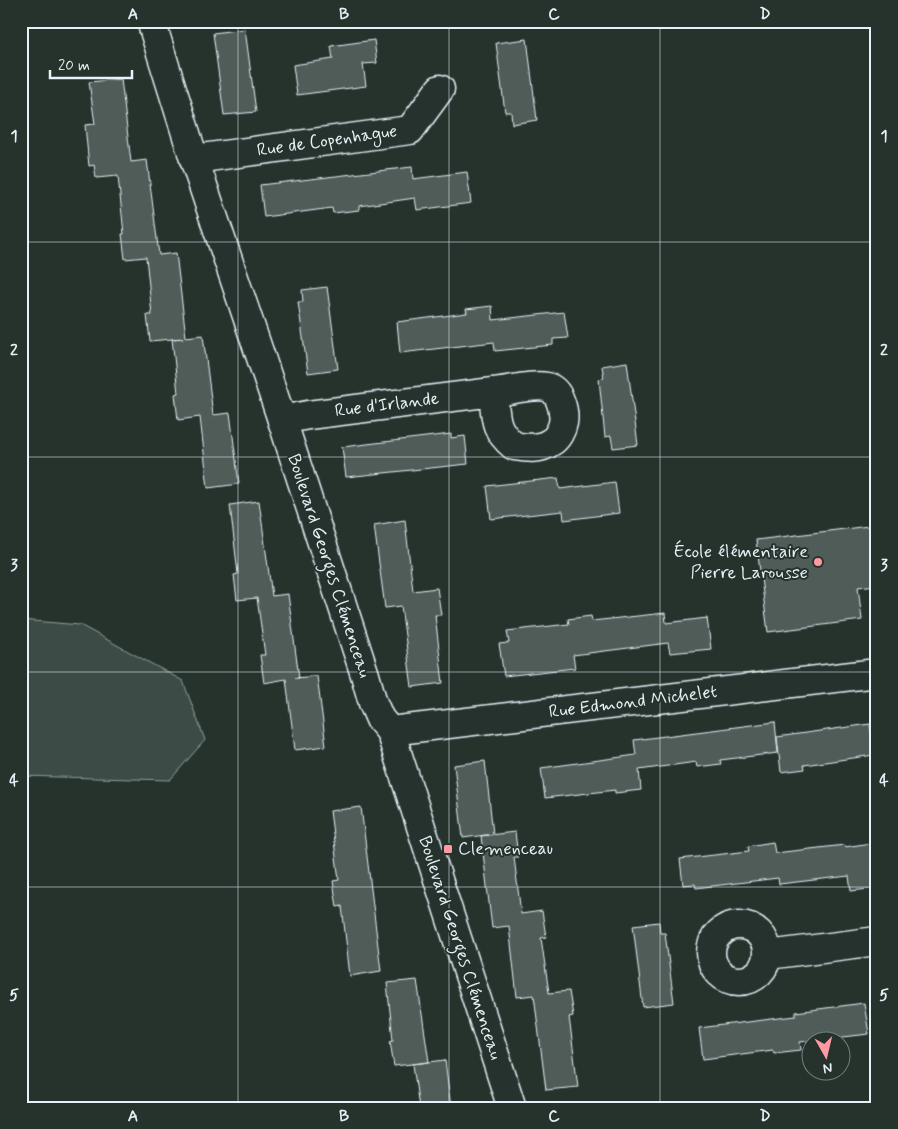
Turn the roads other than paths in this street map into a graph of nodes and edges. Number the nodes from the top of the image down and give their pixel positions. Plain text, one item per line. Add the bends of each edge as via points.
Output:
1 (151, 21) edge
2 (440, 89) dead end
3 (194, 159) junction
4 (493, 392) dead end
5 (282, 420) junction
6 (877, 673) edge
7 (390, 731) junction
8 (877, 941) edge
9 (768, 955) dead end
10 (512, 1108) edge

1 - 3 street, Boulevard Georges Clémenceau
2 - 3 street, Rue de Copenhague via 410,130
3 - 5 street, Boulevard Georges Clémenceau
4 - 5 street, Rue d'Irlande
5 - 7 street, Boulevard Georges Clémenceau via 373,704
6 - 7 street, Rue Edmond Michelet
7 - 10 street, Boulevard Georges Clémenceau
8 - 9 street

